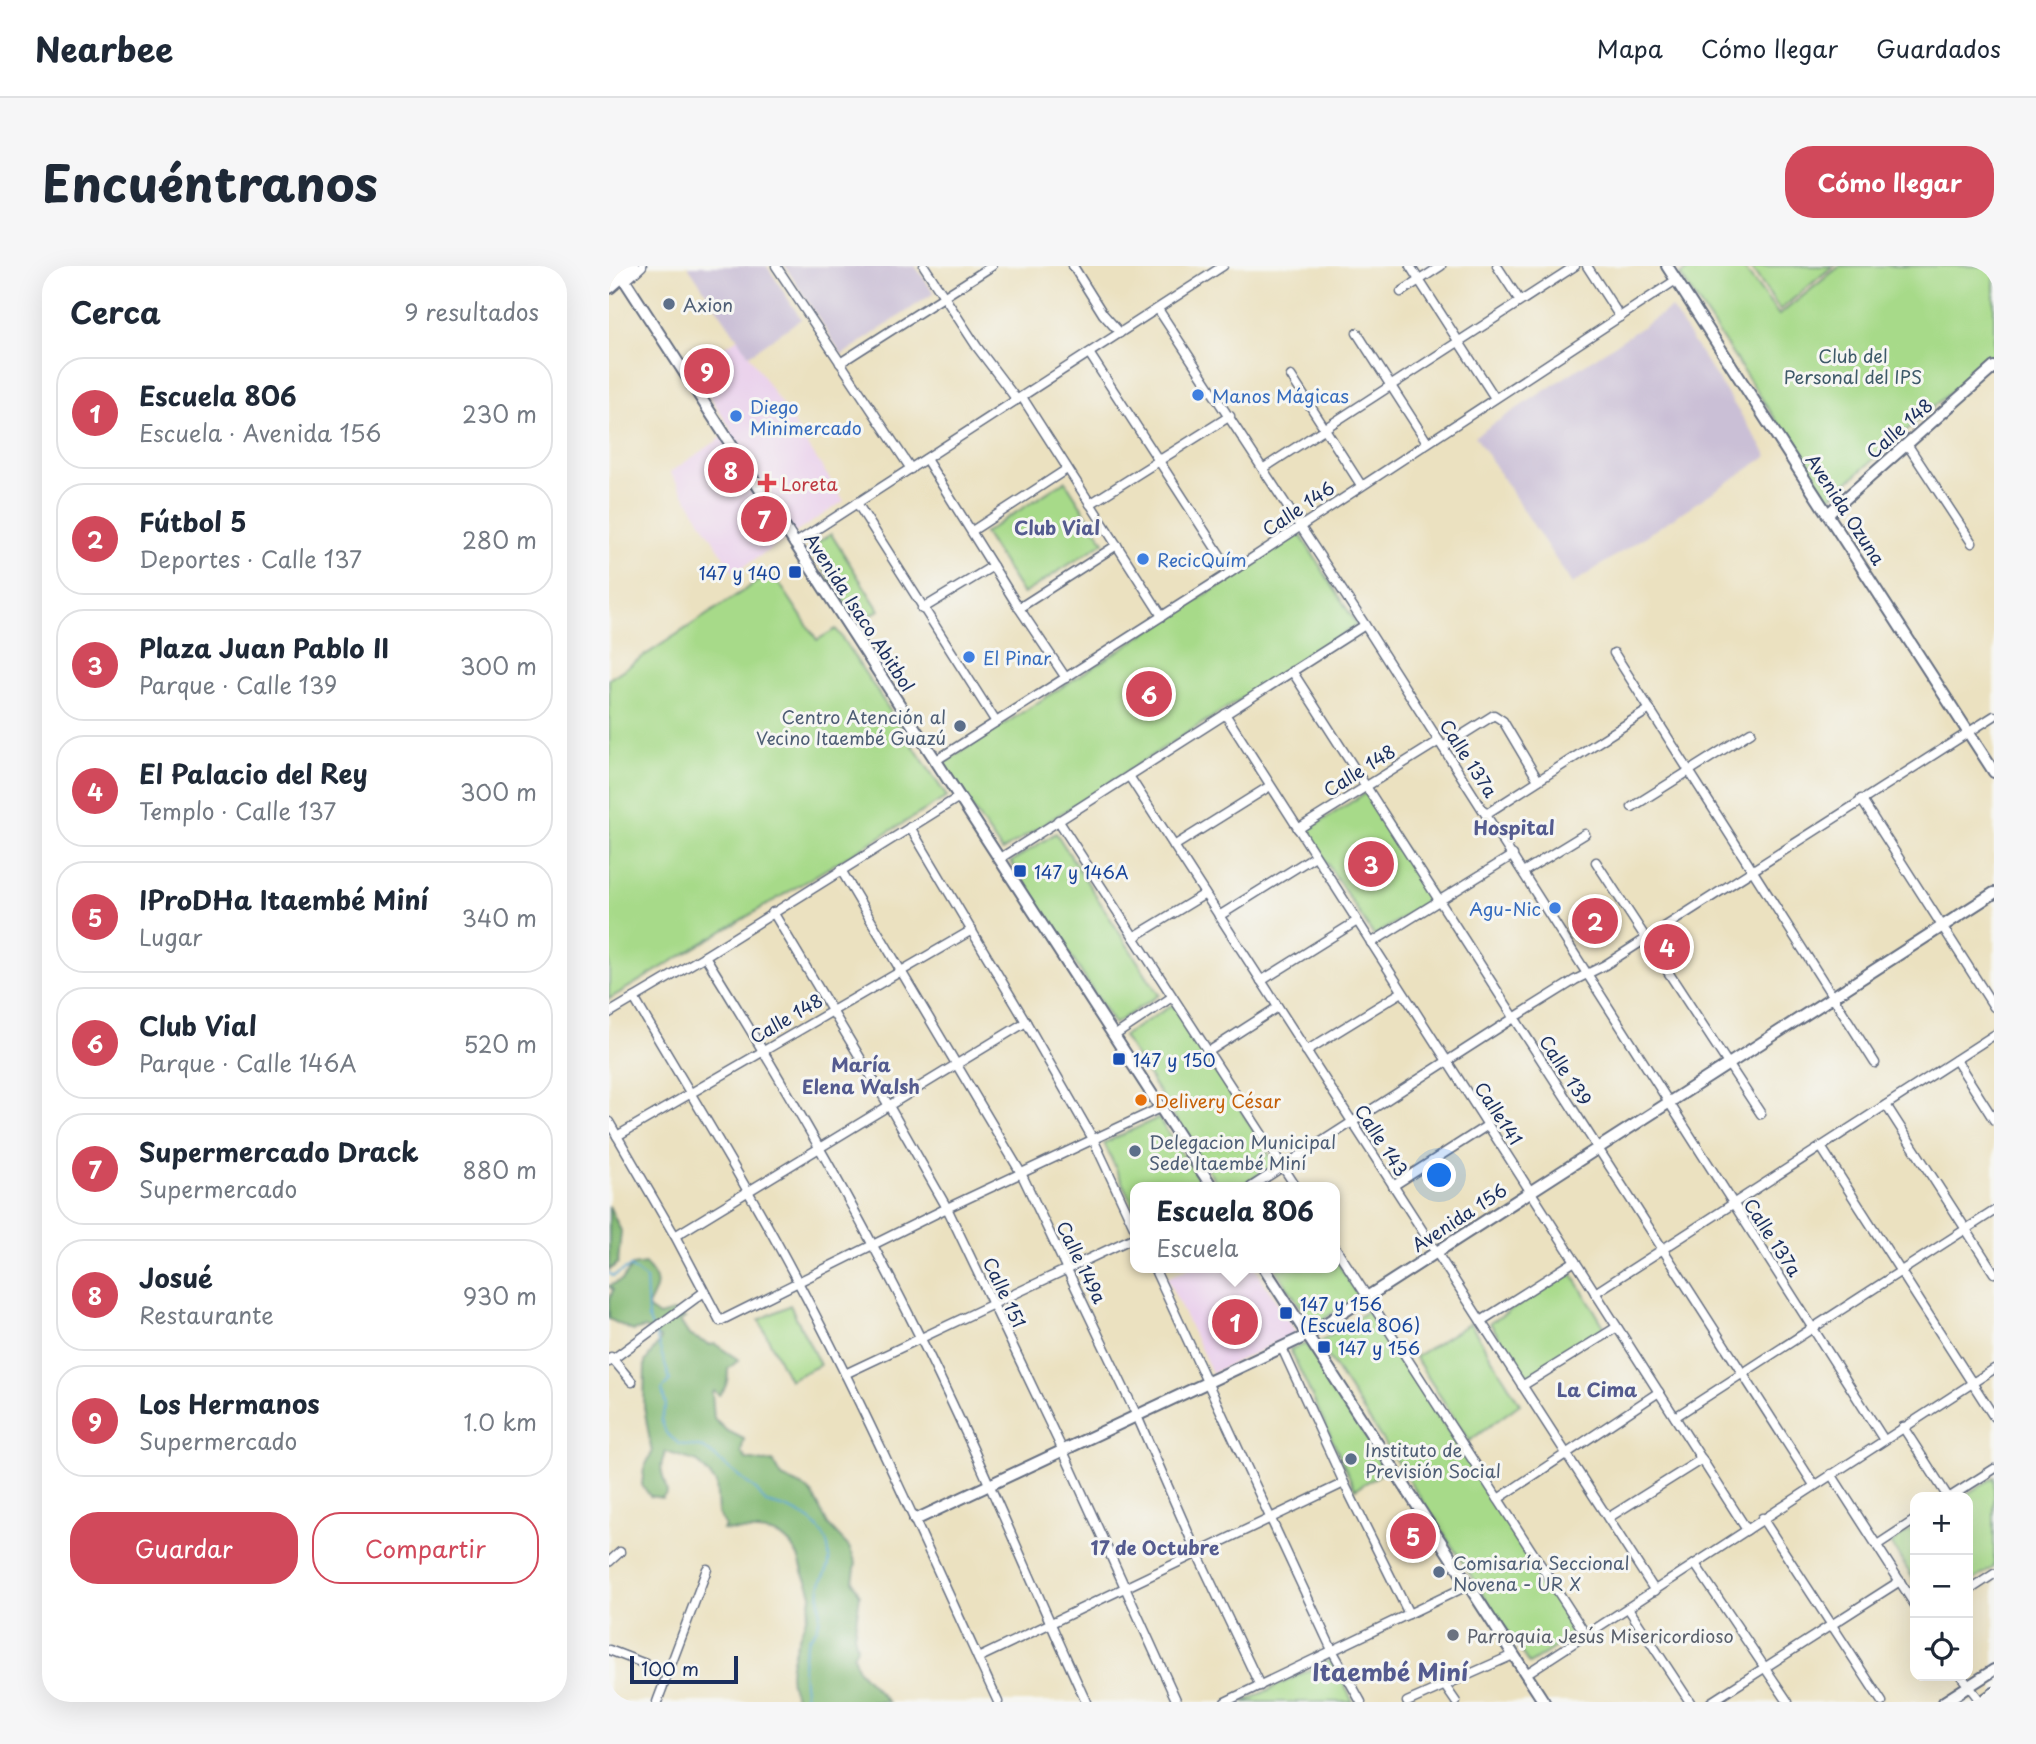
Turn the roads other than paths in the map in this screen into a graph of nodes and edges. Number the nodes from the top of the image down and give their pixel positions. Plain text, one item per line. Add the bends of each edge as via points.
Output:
1 (642, 266) edge
2 (776, 266) edge
3 (925, 266) edge
4 (992, 266) edge
5 (1073, 266) edge
6 (1409, 266) edge
7 (1441, 266) edge
8 (1497, 266) edge
9 (1574, 266) edge
10 (1587, 266) edge
11 (1667, 266) edge
12 (1219, 267) edge
13 (620, 271) edge
14 (1419, 280) junction
15 (1677, 281) junction
16 (609, 286) edge
17 (1401, 292) dead end
18 (609, 295) edge
19 (944, 297) junction
20 (1520, 301) junction
21 (1158, 309) junction
22 (1620, 317) junction
23 (1120, 333) junction
24 (1357, 333) dead end
25 (1459, 341) junction
26 (1089, 353) junction
27 (840, 363) junction
28 (1992, 373) edge
29 (1291, 376) dead end
30 (1391, 386) junction
31 (1495, 398) junction
32 (1019, 399) junction
33 (1230, 416) junction
34 (1325, 428) junction
35 (1427, 442) junction
36 (1907, 444) junction
37 (926, 459) junction
38 (1160, 461) junction
39 (1264, 468) junction
40 (911, 469) junction
41 (1067, 469) junction
42 (1361, 485) junction
43 (857, 503) junction
44 (1090, 504) junction
45 (1828, 514) junction
46 (1300, 525) junction
47 (972, 531) junction
48 (1972, 543) dead end
49 (794, 544) junction
50 (1117, 545) junction
51 (993, 566) junction
52 (1231, 572) junction
53 (1019, 608) junction
54 (922, 609) junction
55 (1162, 616) junction
56 (1365, 625) junction
57 (1614, 653) dead end
58 (1292, 671) junction
59 (1066, 678) junction
60 (1650, 709) junction
61 (1224, 714) junction
62 (1994, 716) edge
63 (996, 722) junction
64 (1751, 732) dead end
65 (1969, 733) junction
66 (1441, 744) junction
67 (935, 761) junction
68 (1688, 770) junction
69 (1994, 772) edge
70 (1129, 776) junction
71 (1538, 780) junction
72 (1271, 786) junction
73 (1366, 786) junction
74 (959, 797) junction
75 (1861, 799) junction
76 (1632, 807) dead end
77 (1486, 814) junction
78 (1058, 820) junction
79 (910, 827) junction
80 (1298, 829) junction
81 (1585, 835) dead end
82 (1174, 846) junction
83 (1513, 855) junction
84 (1315, 856) junction
85 (999, 859) junction
86 (1596, 862) dead end
87 (841, 870) junction
88 (1752, 870) junction
89 (1523, 872) junction
90 (1994, 892) edge
91 (1205, 894) junction
92 (1439, 901) junction
93 (773, 912) junction
94 (1219, 916) junction
95 (1357, 921) junction
96 (1942, 926) junction
97 (972, 930) junction
98 (1134, 937) junction
99 (1646, 939) junction
100 (1371, 943) junction
101 (705, 957) junction
102 (901, 970) junction
103 (1586, 975) junction
104 (1261, 981) junction
105 (1402, 992) junction
106 (1833, 996) junction
107 (1172, 997) junction
108 (634, 998) junction
109 (1278, 1007) junction
110 (1994, 1007) edge
111 (833, 1011) junction
112 (609, 1013) edge
113 (1514, 1018) junction
114 (1026, 1022) junction
115 (1994, 1035) edge
116 (1114, 1036) junction
117 (764, 1051) junction
118 (1306, 1051) junction
119 (1208, 1052) junction
120 (1956, 1060) junction
121 (1447, 1062) junction
122 (1875, 1063) dead end
123 (958, 1064) junction
124 (1729, 1064) junction
125 (690, 1094) junction
126 (1668, 1102) junction
127 (1886, 1105) junction
128 (890, 1106) junction
129 (1160, 1108) junction
130 (1761, 1114) dead end
131 (1994, 1120) edge
132 (1352, 1121) junction
133 (609, 1122) edge
134 (1488, 1125) junction
135 (617, 1136) junction
136 (1093, 1139) junction
137 (1821, 1147) junction
138 (820, 1148) junction
139 (1598, 1148) junction
140 (1283, 1167) junction
141 (1021, 1173) junction
142 (1209, 1182) edge
143 (1259, 1182) edge
144 (1293, 1182) edge
145 (1393, 1186) junction
146 (1530, 1191) junction
147 (749, 1192) junction
148 (1733, 1203) junction
149 (947, 1208) junction
150 (1994, 1211) edge
151 (1130, 1218) edge
152 (1966, 1229) junction
153 (675, 1236) junction
154 (1130, 1239) edge
155 (874, 1245) junction
156 (1663, 1249) junction
157 (1436, 1252) junction
158 (1340, 1255) edge
159 (1575, 1261) junction
160 (1068, 1268) junction
161 (1900, 1271) junction
162 (1156, 1273) edge
163 (1267, 1273) edge
164 (1994, 1273) edge
165 (799, 1283) junction
166 (704, 1292) junction
167 (1595, 1293) junction
168 (1367, 1297) junction
169 (993, 1304) junction
170 (1481, 1321) junction
171 (1617, 1326) junction
172 (1813, 1328) junction
173 (1308, 1335) junction
174 (921, 1337) junction
175 (1282, 1348) junction
176 (610, 1359) edge
177 (1994, 1369) edge
178 (1742, 1373) junction
179 (845, 1374) junction
180 (632, 1382) dead end
181 (1209, 1383) junction
182 (1972, 1383) junction
183 (1522, 1386) junction
184 (1659, 1392) junction
185 (1137, 1416) junction
186 (1675, 1417) junction
187 (1994, 1417) edge
188 (1903, 1427) junction
189 (1884, 1440) junction
190 (1063, 1451) junction
191 (1566, 1453) junction
192 (1702, 1459) junction
193 (1994, 1469) edge
194 (1831, 1474) junction
195 (1344, 1483) junction
196 (1814, 1485) junction
197 (988, 1486) junction
198 (1946, 1492) edge
199 (1957, 1492) edge
200 (1498, 1499) junction
201 (1272, 1518) junction
202 (1608, 1518) junction
203 (1762, 1518) junction
204 (915, 1520) junction
205 (1910, 1523) edge
206 (1747, 1530) junction
207 (1877, 1545) junction
208 (620, 1552) dead end
209 (1197, 1553) junction
210 (609, 1562) edge
211 (1695, 1564) junction
212 (707, 1569) dead end
213 (1994, 1574) edge
214 (1900, 1581) junction
215 (1469, 1585) junction
216 (1124, 1588) junction
217 (1973, 1588) edge
218 (1655, 1591) junction
219 (1910, 1597) edge
220 (1628, 1608) junction
221 (1409, 1614) junction
222 (1050, 1623) junction
223 (1832, 1624) junction
224 (1586, 1635) junction
225 (609, 1650) edge
226 (1332, 1650) junction
227 (1513, 1655) junction
228 (978, 1658) junction
229 (1765, 1667) junction
230 (1994, 1670) edge
231 (669, 1673) junction
232 (1526, 1674) junction
233 (1964, 1681) edge
234 (1260, 1686) junction
235 (1445, 1686) junction
236 (1968, 1687) junction
237 (1994, 1693) edge
238 (657, 1702) edge
239 (998, 1702) edge
240 (1086, 1702) edge
241 (1177, 1702) edge
242 (1225, 1702) edge
243 (1360, 1702) edge
244 (1407, 1702) edge
245 (1456, 1702) edge
246 (1544, 1702) edge
247 (1691, 1702) edge
248 (1711, 1702) edge
249 (1788, 1702) edge
250 (1882, 1702) edge
251 (1944, 1702) edge
252 (1981, 1702) edge

1 - 13 street
2 - 27 street
3 - 19 street
4 - 19 street
5 - 23 street
6 - 14 street
7 - 14 street
8 - 20 street
9 - 20 street
10 - 22 street
11 - 15 main road, Avenida Ozuna
12 - 21 street
13 - 16 highway
13 - 18 street
13 - 49 main road, Avenida Isaco Abitbol
14 - 17 street
14 - 25 street
15 - 22 street, Calle 146
15 - 45 main road, Avenida Ozuna
19 - 27 street
19 - 32 street
20 - 25 street
21 - 23 street
21 - 33 street, Calle 137a
22 - 31 street, Calle 146
23 - 26 street
24 - 30 street
25 - 30 street
25 - 31 street
26 - 32 street
26 - 38 street
27 - 40 street
28 - 36 main road, Calle 148
29 - 34 street
30 - 34 street
30 - 35 street
31 - 35 street, Calle 146
32 - 37 street
32 - 41 street
33 - 38 street
33 - 39 street, Calle 137a
34 - 39 street
34 - 42 street
35 - 42 street, Calle 146
36 - 45 main road, Calle 148
36 - 48 street
37 - 40 street
37 - 47 street
38 - 44 street
38 - 52 street
39 - 46 street, Calle 137a
40 - 43 street
41 - 44 street
41 - 47 street
42 - 46 street, Calle 146
43 - 49 street
43 - 54 street
44 - 50 street
45 - 65 main road, Avenida Ozuna
46 - 52 street, Calle 146
46 - 56 street, Calle 137a
47 - 51 street
49 - 67 main road, Avenida Isaco Abitbol
50 - 53 street
50 - 55 street
51 - 53 street
51 - 54 street
52 - 55 street, Calle 146
53 - 59 street
54 - 63 street
55 - 59 street, Calle 146
56 - 58 street
56 - 66 street, Calle 137a
57 - 60 street
58 - 61 street
58 - 73 street, Calle 139
59 - 63 street, Calle 146
60 - 68 street
60 - 71 street
61 - 70 street
61 - 72 street, Calle141
62 - 65 street
63 - 67 street, Calle 146
64 - 68 street
65 - 69 main road, Avenida Ozuna
65 - 75 street
66 - 71 street, Calle 148 via 1494,715 1503,721
66 - 73 street, Calle 148
66 - 77 street, Calle 137a
67 - 74 main road, Avenida Isaco Abitbol
68 - 76 street
68 - 88 street
70 - 78 street
70 - 82 street, Calle 143
71 - 77 street
72 - 80 street, Calle141
72 - 82 street
73 - 80 street, Calle 148
73 - 92 street, Calle 139
74 - 79 street
74 - 85 main road, Avenida Isaco Abitbol
75 - 88 street
75 - 96 street
77 - 83 street, Calle 137a
78 - 85 street
78 - 98 street
79 - 87 street
79 - 97 street
80 - 84 street, Calle141
81 - 89 street
82 - 91 street, Calle 143
83 - 89 street, Calle 137a
83 - 92 street
84 - 94 street
84 - 95 street, Calle141
85 - 116 main road, Avenida Isaco Abitbol
86 - 99 street
87 - 93 street
87 - 102 street, Calle 149a
88 - 99 street
88 - 106 street
89 - 103 street, Calle 137a
90 - 96 main road, Avenida 156
91 - 94 street, Calle 143
91 - 98 street
92 - 100 street
92 - 113 street, Calle 139
93 - 101 street
93 - 111 street, Calle 151
94 - 104 street, Calle 143
95 - 100 street, Calle141
95 - 104 street
96 - 106 main road, Avenida 156
96 - 110 street
97 - 102 street, Calle 148
97 - 114 street
98 - 107 street
99 - 103 street
99 - 124 street
100 - 105 street, Calle141
101 - 108 street
101 - 117 street
102 - 111 street, Calle 148
102 - 123 street, Calle 149a
103 - 113 street
103 - 126 street, Calle 137a
104 - 109 street, Calle 143
105 - 118 street
105 - 121 street, Calle141
106 - 122 street
106 - 124 main road, Avenida 156
107 - 116 street
107 - 119 street
108 - 112 street
108 - 125 street
109 - 118 street, Calle 143
109 - 119 street
111 - 117 street, Calle 148
111 - 128 street, Calle 151
113 - 121 street
113 - 139 street, Calle 139
114 - 123 street
114 - 136 street
115 - 120 street
116 - 129 main road, Avenida Isaco Abitbol
117 - 125 street, Calle 148
117 - 138 street
118 - 132 street, Calle 143
119 - 140 street
120 - 127 street
120 - 131 street
121 - 132 street
121 - 134 street, Calle141
123 - 128 street
123 - 141 street, Calle 149a
124 - 126 main road, Avenida 156
124 - 130 street
125 - 135 street, Calle 148
125 - 147 street
126 - 139 main road, Avenida 156
126 - 148 street, Calle 137a
127 - 137 street
127 - 152 street
128 - 138 street
128 - 149 street, Calle 151
129 - 136 street
129 - 142 main road, Avenida Isaco Abitbol
132 - 140 street
132 - 145 street, Calle 143
133 - 135 street
134 - 145 street
134 - 146 street, Calle141
135 - 153 street
136 - 141 street
136 - 151 street
137 - 148 street
137 - 161 street
138 - 147 street
138 - 155 street
139 - 146 main road, Avenida 156
139 - 156 street, Calle 139
140 - 143 street
140 - 144 street
141 - 149 street
141 - 160 street, Calle 149a
145 - 157 street, Calle 143
146 - 157 main road, Avenida 156
146 - 159 street, Calle141
147 - 153 street
147 - 165 street
148 - 156 street
148 - 172 street, Calle 137a
149 - 155 street
149 - 169 street, Calle 151
150 - 152 street
152 - 161 street
152 - 164 street
153 - 166 street
154 - 160 street
155 - 165 street
155 - 174 street
156 - 167 street
156 - 178 street, Calle 139
157 - 168 main road, Avenida 156
157 - 170 street, Calle 143
158 - 168 street
159 - 167 street, Calle141
159 - 170 street
160 - 169 street
160 - 185 street, Calle 149a
161 - 172 street
161 - 182 street
162 - 181 street
163 - 173 main road
165 - 166 street via 720,1321
165 - 179 street
166 - 176 street
167 - 171 street, Calle141
168 - 173 main road, Avenida 156
168 - 200 street
169 - 174 street
169 - 190 street, Calle 151
170 - 183 street, Calle 143
171 - 183 street
171 - 184 street, Calle141
172 - 178 street
172 - 189 street, Calle 137a
173 - 175 main road, Avenida 156
173 - 215 main road
174 - 179 street
174 - 197 street
175 - 181 main road, Avenida 156
175 - 195 street
176 - 180 street
177 - 182 street
178 - 186 street
178 - 196 street, Calle 139
179 - 204 street
181 - 185 main road, Avenida 156
181 - 201 street
182 - 187 street
182 - 188 street
183 - 191 street, Calle 143
184 - 186 street, Calle141
184 - 191 street
185 - 190 main road, Avenida 156
185 - 209 street, Calle 149a
186 - 192 street, Calle141
188 - 189 street
188 - 198 street
189 - 194 street
190 - 197 main road, Avenida 156
190 - 216 street, Calle 151
191 - 200 street
191 - 202 street, Calle 143
192 - 202 street
192 - 206 street, Calle141
193 - 199 street
194 - 196 street
194 - 207 street
195 - 201 street
195 - 221 street
196 - 203 street
197 - 204 main road, Avenida 156
197 - 222 street
200 - 224 street
201 - 209 street
201 - 226 street
202 - 218 street, Calle 143
203 - 206 street
203 - 223 street
204 - 228 street
205 - 207 street
206 - 211 street
207 - 214 street
208 - 210 street
209 - 216 street
209 - 234 street, Calle 149a
211 - 218 street
211 - 229 street
212 - 231 street
213 - 217 street
214 - 219 street
214 - 223 street
215 - 221 street
215 - 227 main road
216 - 222 street
216 - 241 street, Calle 151
218 - 220 street
220 - 224 street
220 - 247 street
221 - 226 street
222 - 228 street
222 - 240 street
223 - 229 street
223 - 250 street
224 - 232 street
225 - 231 street
226 - 234 street
226 - 243 street
227 - 232 main road
227 - 235 street
228 - 239 street
229 - 248 street
229 - 249 street
230 - 236 main road
231 - 238 street
232 - 246 main road
233 - 236 street
234 - 242 street
235 - 244 street
235 - 245 street
236 - 251 main road
236 - 252 street
237 - 252 main road

